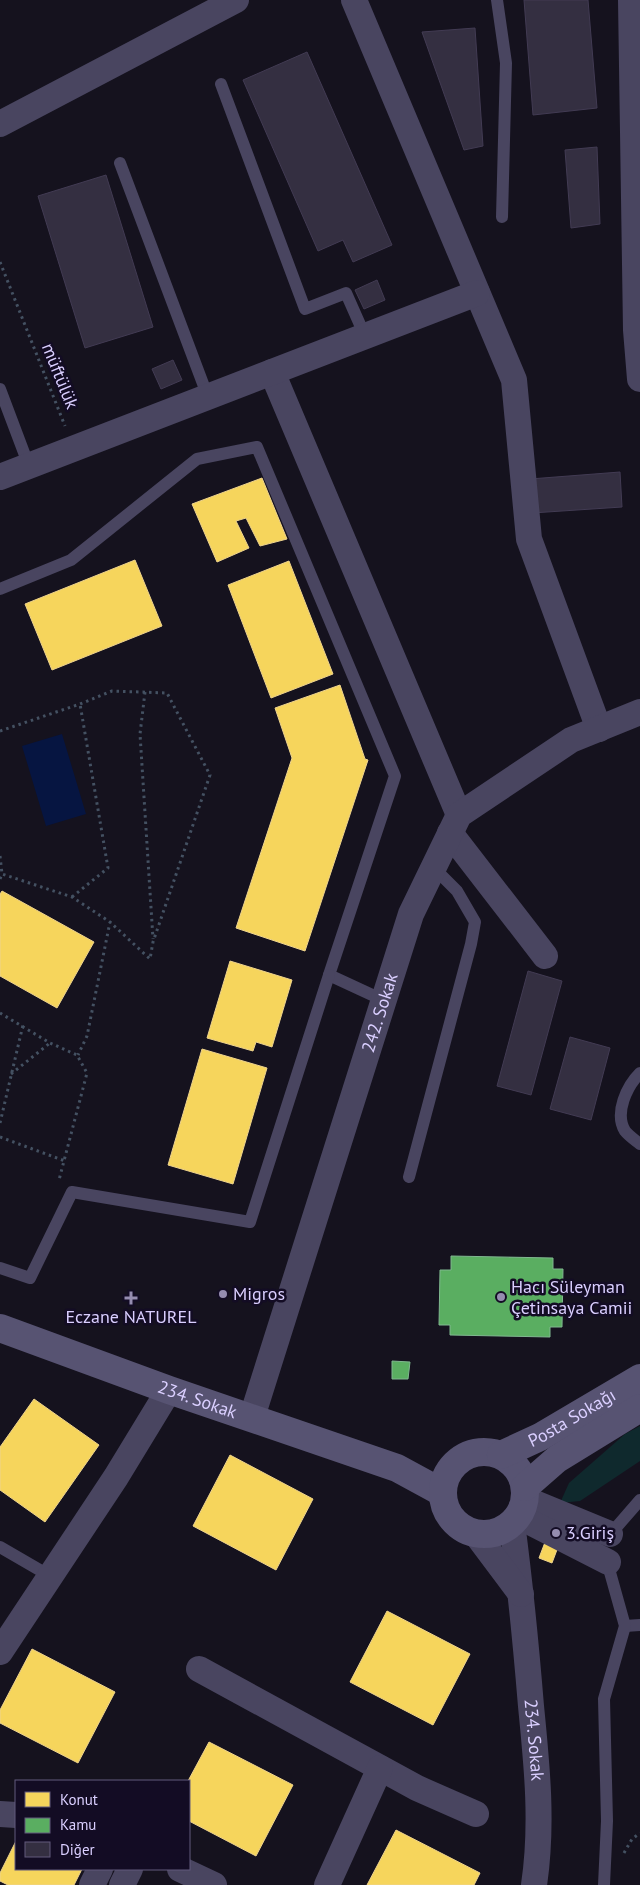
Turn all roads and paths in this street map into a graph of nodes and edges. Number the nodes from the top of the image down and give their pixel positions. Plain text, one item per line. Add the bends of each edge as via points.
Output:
1 (236, 0) edge
2 (354, 0) edge
3 (498, 0) edge
4 (631, 0) edge
5 (221, 84) dead end
6 (0, 124) edge
7 (120, 163) dead end
8 (502, 217) dead end
9 (0, 262) edge
10 (477, 293) junction
11 (638, 330) edge
12 (364, 336) junction
13 (272, 372) junction
14 (640, 379) edge
15 (0, 389) edge
16 (208, 397) junction
17 (68, 434) dead end
18 (29, 466) junction
19 (0, 477) edge
20 (0, 589) edge
21 (145, 692) junction
22 (80, 704) junction
23 (640, 712) edge
24 (599, 729) junction
25 (0, 731) edge
26 (455, 824) junction
27 (0, 856) edge
28 (433, 867) junction
29 (1, 873) edge
30 (0, 879) edge
31 (72, 897) junction
32 (110, 922) junction
33 (153, 942) junction
34 (545, 956) dead end
35 (329, 975) junction
36 (383, 1000) junction
37 (0, 1013) edge
38 (23, 1025) junction
39 (50, 1042) junction
40 (78, 1055) junction
41 (640, 1073) edge
42 (10, 1074) junction
43 (0, 1123) edge
44 (0, 1137) edge
45 (640, 1144) edge
46 (65, 1161) junction
47 (410, 1177) dead end
48 (57, 1188) dead end
49 (0, 1268) edge
50 (0, 1328) edge
51 (640, 1378) edge
52 (169, 1390) junction
53 (640, 1408) edge
54 (252, 1417) junction
55 (501, 1454) junction
56 (454, 1464) junction
57 (397, 1468) junction
58 (442, 1493) junction
59 (640, 1500) edge
60 (520, 1506) junction
61 (476, 1534) junction
62 (610, 1534) junction
63 (0, 1547) edge
64 (608, 1562) junction
65 (50, 1576) junction
66 (521, 1594) junction
67 (640, 1625) edge
68 (625, 1626) junction
69 (0, 1652) edge
70 (199, 1669) dead end
71 (380, 1768) junction
72 (0, 1814) edge
73 (476, 1814) dead end
74 (15, 1815) edge
75 (100, 1870) edge
76 (130, 1870) edge
77 (182, 1870) edge
78 (92, 1885) edge
79 (122, 1885) edge
80 (214, 1885) edge
81 (327, 1885) edge
82 (534, 1885) edge
83 (604, 1885) edge

1 - 6 street
2 - 10 street
3 - 8 lane via 506,63
4 - 11 street
5 - 12 lane via 305,309 346,293
7 - 16 lane
9 - 17 path, müftülük
10 - 12 street
10 - 24 street via 514,380 529,539
11 - 14 street
12 - 13 street
13 - 16 street
13 - 26 street
15 - 18 lane
16 - 18 street
18 - 19 street
20 - 35 lane via 72,560 197,459 257,447 395,776
21 - 22 path via 112,691
21 - 33 path via 140,734
21 - 33 path via 167,693 210,775
22 - 25 path
22 - 31 path via 108,868
23 - 24 street, 242. Sokak
24 - 26 street, 242. Sokak via 571,740
26 - 28 street, 242. Sokak
26 - 34 street
27 - 29 path
28 - 36 street, 242. Sokak via 411,914
28 - 47 lane via 457,892 475,922
29 - 30 path
29 - 31 path
31 - 32 path
32 - 33 path via 150,959
32 - 40 path via 87,1036
35 - 36 lane
35 - 49 lane via 250,1222 72,1192 30,1278
36 - 54 street, 242. Sokak
37 - 38 path
38 - 39 path
38 - 42 path
39 - 40 path
39 - 42 path
40 - 46 path via 87,1073
41 - 45 lane via 628,1088 622,1107 622,1124
42 - 43 path
44 - 46 path
46 - 48 path
50 - 52 street, 234. Sokak
51 - 55 street, Posta Sokağı via 540,1436
52 - 54 street, 234. Sokak
52 - 65 street
53 - 60 street, Posta Sokağı via 564,1454
54 - 57 street, 234. Sokak
55 - 56 street via 471,1453
55 - 60 street via 522,1475
56 - 57 street, 234. Sokak
56 - 58 street
57 - 58 street, 234. Sokak
58 - 61 street via 452,1519
59 - 62 lane
60 - 61 street via 505,1529
60 - 62 street
60 - 64 street
60 - 66 street, 234. Sokak
61 - 66 street
62 - 64 lane via 602,1543
63 - 65 lane
64 - 68 lane
65 - 69 street
66 - 82 street, 234. Sokak via 539,1788 538,1860
67 - 68 lane
68 - 83 lane via 604,1698 607,1821
70 - 71 street
71 - 73 street
71 - 81 street
72 - 74 street
75 - 78 street
76 - 79 street
77 - 80 street

